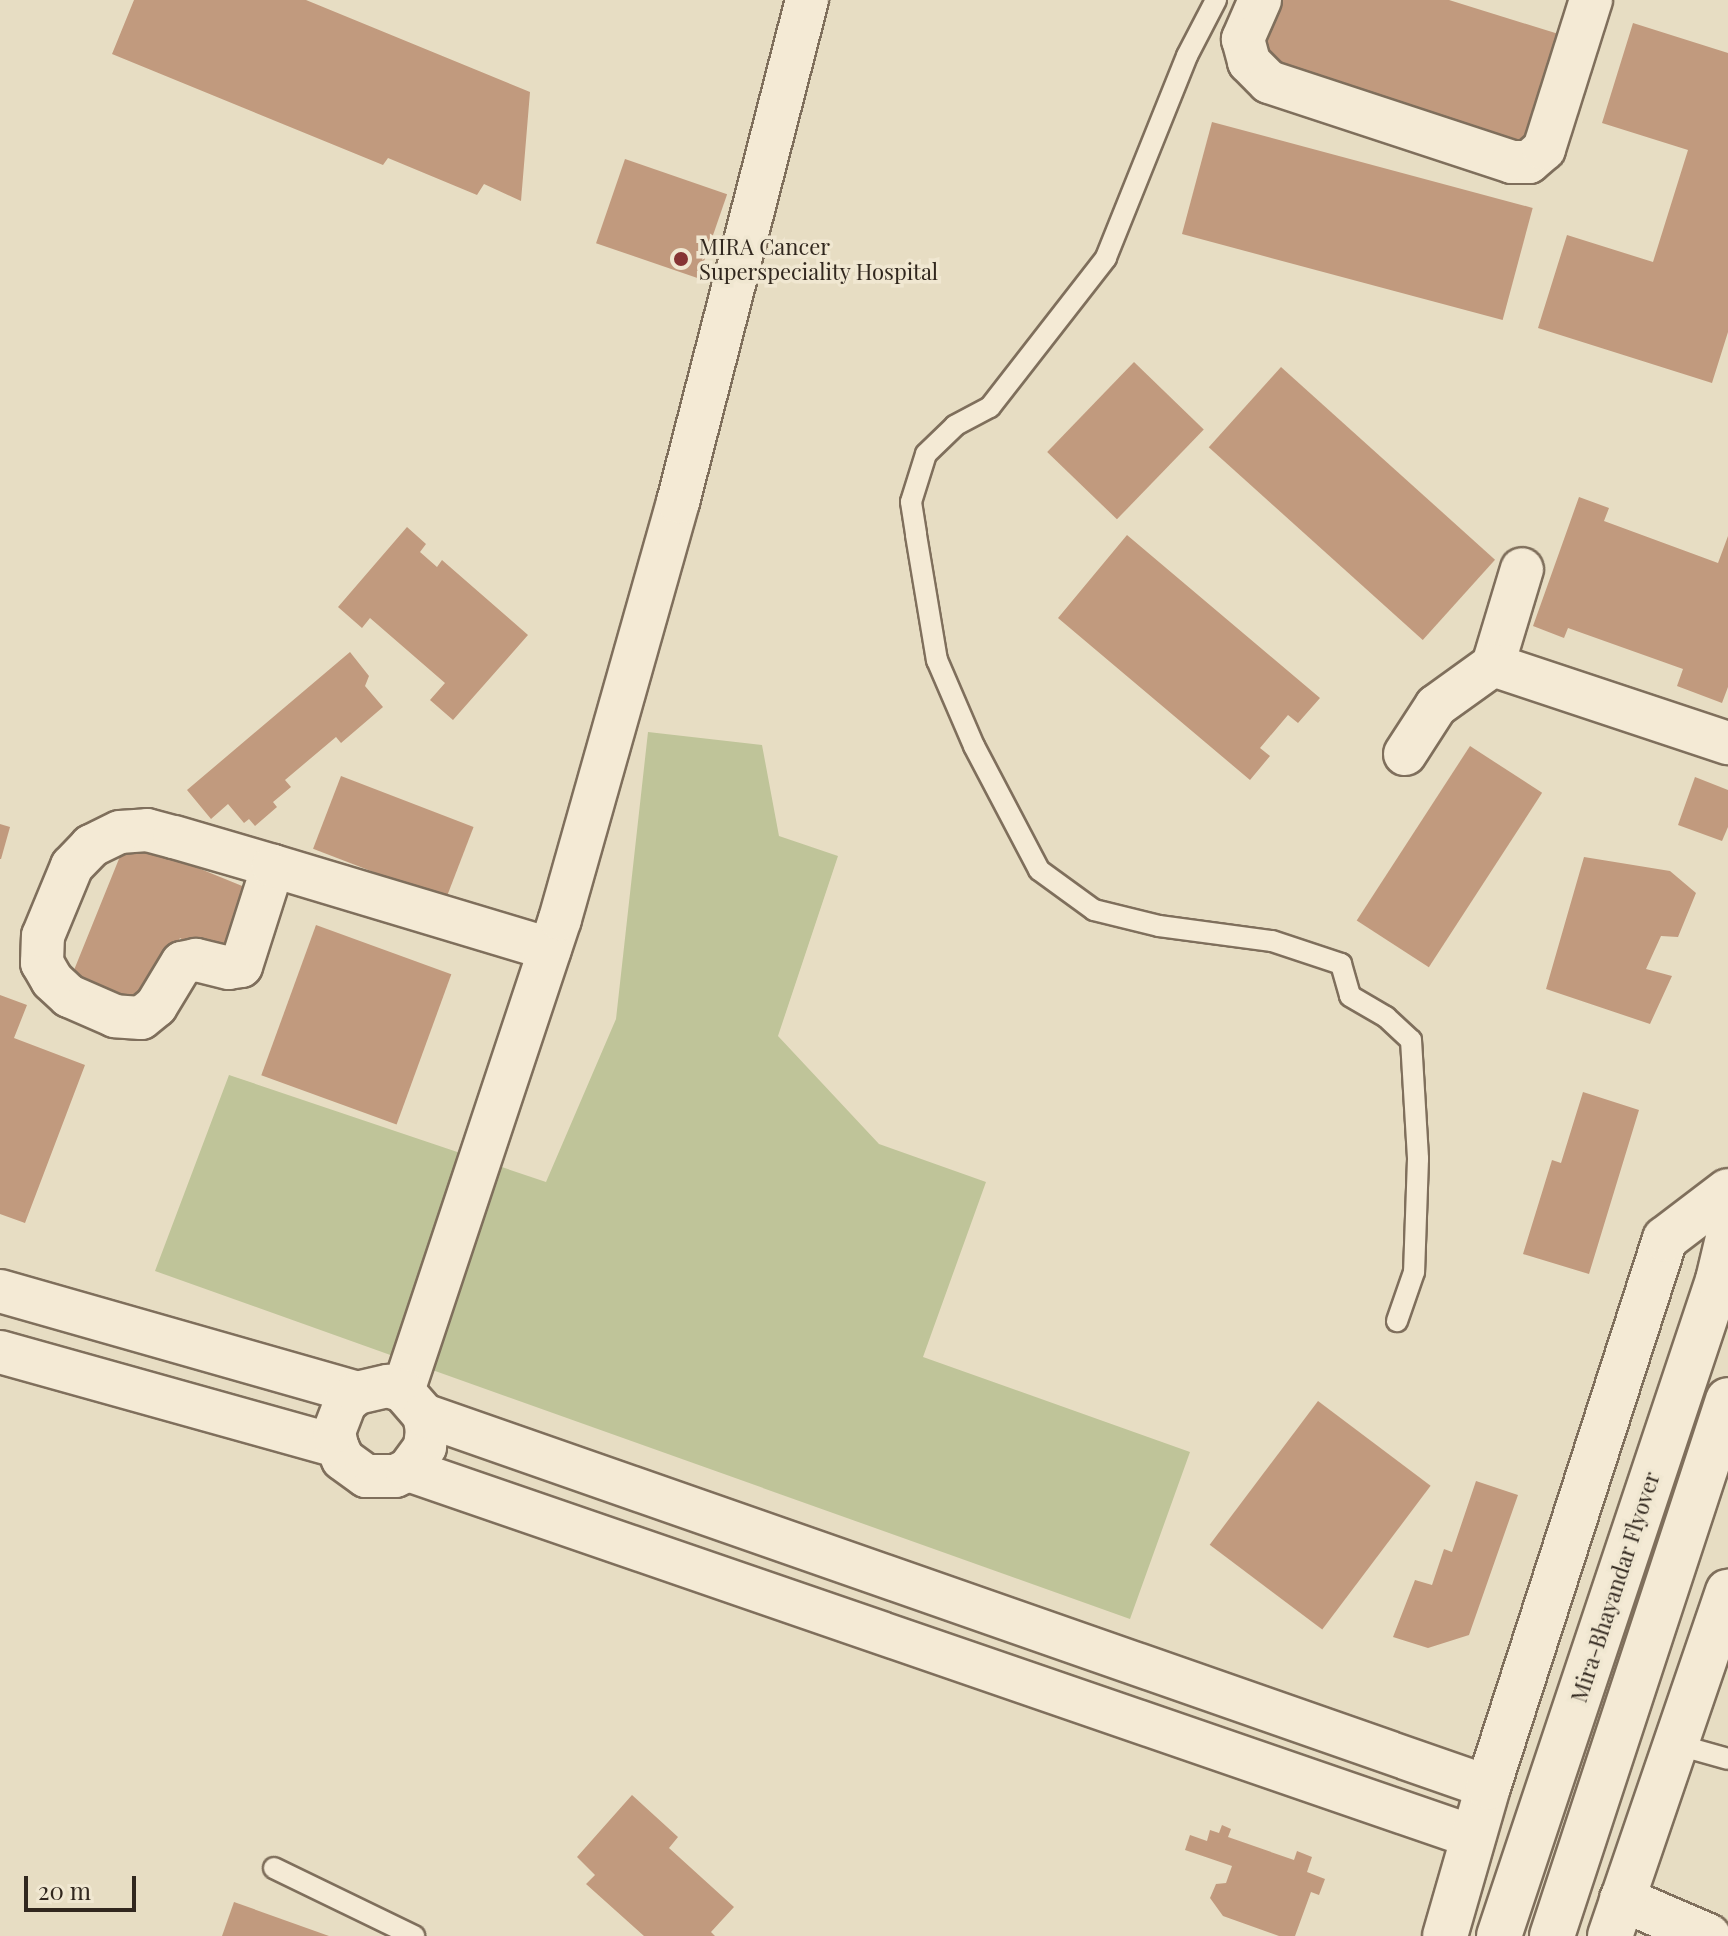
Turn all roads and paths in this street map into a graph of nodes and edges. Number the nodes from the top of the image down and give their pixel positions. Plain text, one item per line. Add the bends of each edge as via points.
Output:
1 (807, 0) edge
2 (1216, 0) edge
3 (1260, 0) edge
4 (1591, 0) edge
5 (1522, 569) dead end
6 (1493, 665) junction
7 (1728, 743) edge
8 (1405, 754) dead end
9 (273, 866) junction
10 (550, 949) junction
11 (1728, 1191) edge
12 (1728, 1238) edge
13 (3, 1303) edge
14 (1397, 1321) dead end
15 (0, 1352) edge
16 (357, 1393) junction
17 (1728, 1400) edge
18 (414, 1403) junction
19 (337, 1446) junction
20 (408, 1470) junction
21 (1728, 1592) edge
22 (1675, 1744) junction
23 (1728, 1759) edge
24 (1488, 1787) junction
25 (1474, 1837) junction
26 (274, 1868) dead end
27 (1616, 1917) edge
28 (414, 1936) edge
29 (1445, 1936) edge
30 (1499, 1936) edge
31 (1552, 1936) edge
32 (1708, 1936) edge

1 - 10 street via 678,502
2 - 14 lane via 1187,56 1106,258 990,407 955,426 926,454 911,502 937,660 974,746 1039,870 1094,910 1159,926 1272,941 1341,964 1350,996 1386,1017 1411,1040 1418,1159 1414,1272
3 - 4 street via 1243,39 1249,62 1269,82 1512,162 1529,162 1544,149
5 - 6 street
6 - 7 street
6 - 8 street via 1436,706
9 - 9 street via 147,830 120,832 91,846 72,866 43,936 42,963 69,996 115,1016 141,1018 156,1006 182,963 241,966
9 - 10 street
10 - 18 street
11 - 24 main road via 1665,1239
12 - 30 main road, Mira-Bhayandar Flyover
13 - 16 street
15 - 19 street
16 - 18 street via 388,1386
16 - 19 street via 337,1417
17 - 31 main road
18 - 20 street via 427,1430 425,1447
18 - 24 street
19 - 20 street via 343,1459 366,1476 395,1476
20 - 25 street
21 - 22 main road
22 - 23 lane
22 - 27 main road
24 - 25 main road
25 - 29 main road
26 - 28 lane
27 - 32 main road

